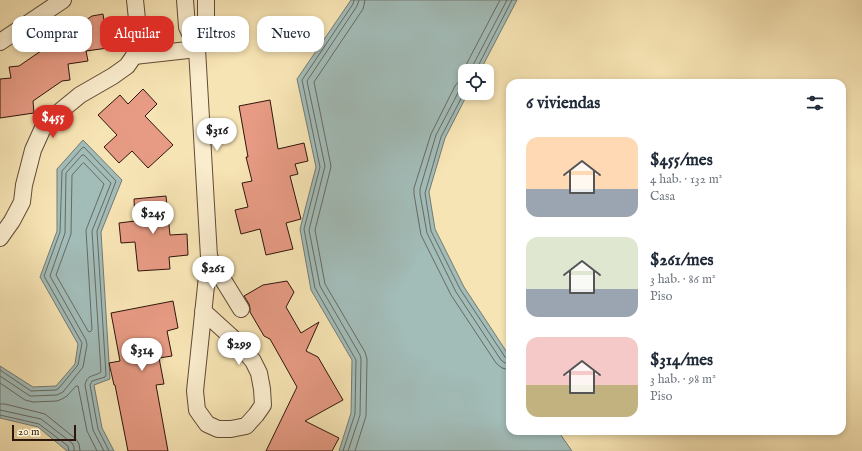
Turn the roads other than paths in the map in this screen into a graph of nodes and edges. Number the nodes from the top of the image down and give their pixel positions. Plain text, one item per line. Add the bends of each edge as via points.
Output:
1 (63, 0) edge
2 (136, 0) edge
3 (185, 0) edge
4 (206, 0) edge
5 (186, 16) edge
6 (206, 16) edge
7 (0, 42) edge
8 (182, 51) edge
9 (197, 52) edge
10 (134, 56) junction
11 (0, 238) edge
12 (209, 256) junction
13 (241, 309) dead end
14 (203, 311) junction

1 - 7 street
2 - 10 street via 138,37
3 - 5 street
4 - 6 street
8 - 10 street
9 - 12 street
10 - 11 street via 127,66 80,95 42,130 33,150 22,202
12 - 13 street
12 - 14 street
14 - 14 street via 237,342 259,373 263,404 246,426 218,429 207,424 198,410 195,391

